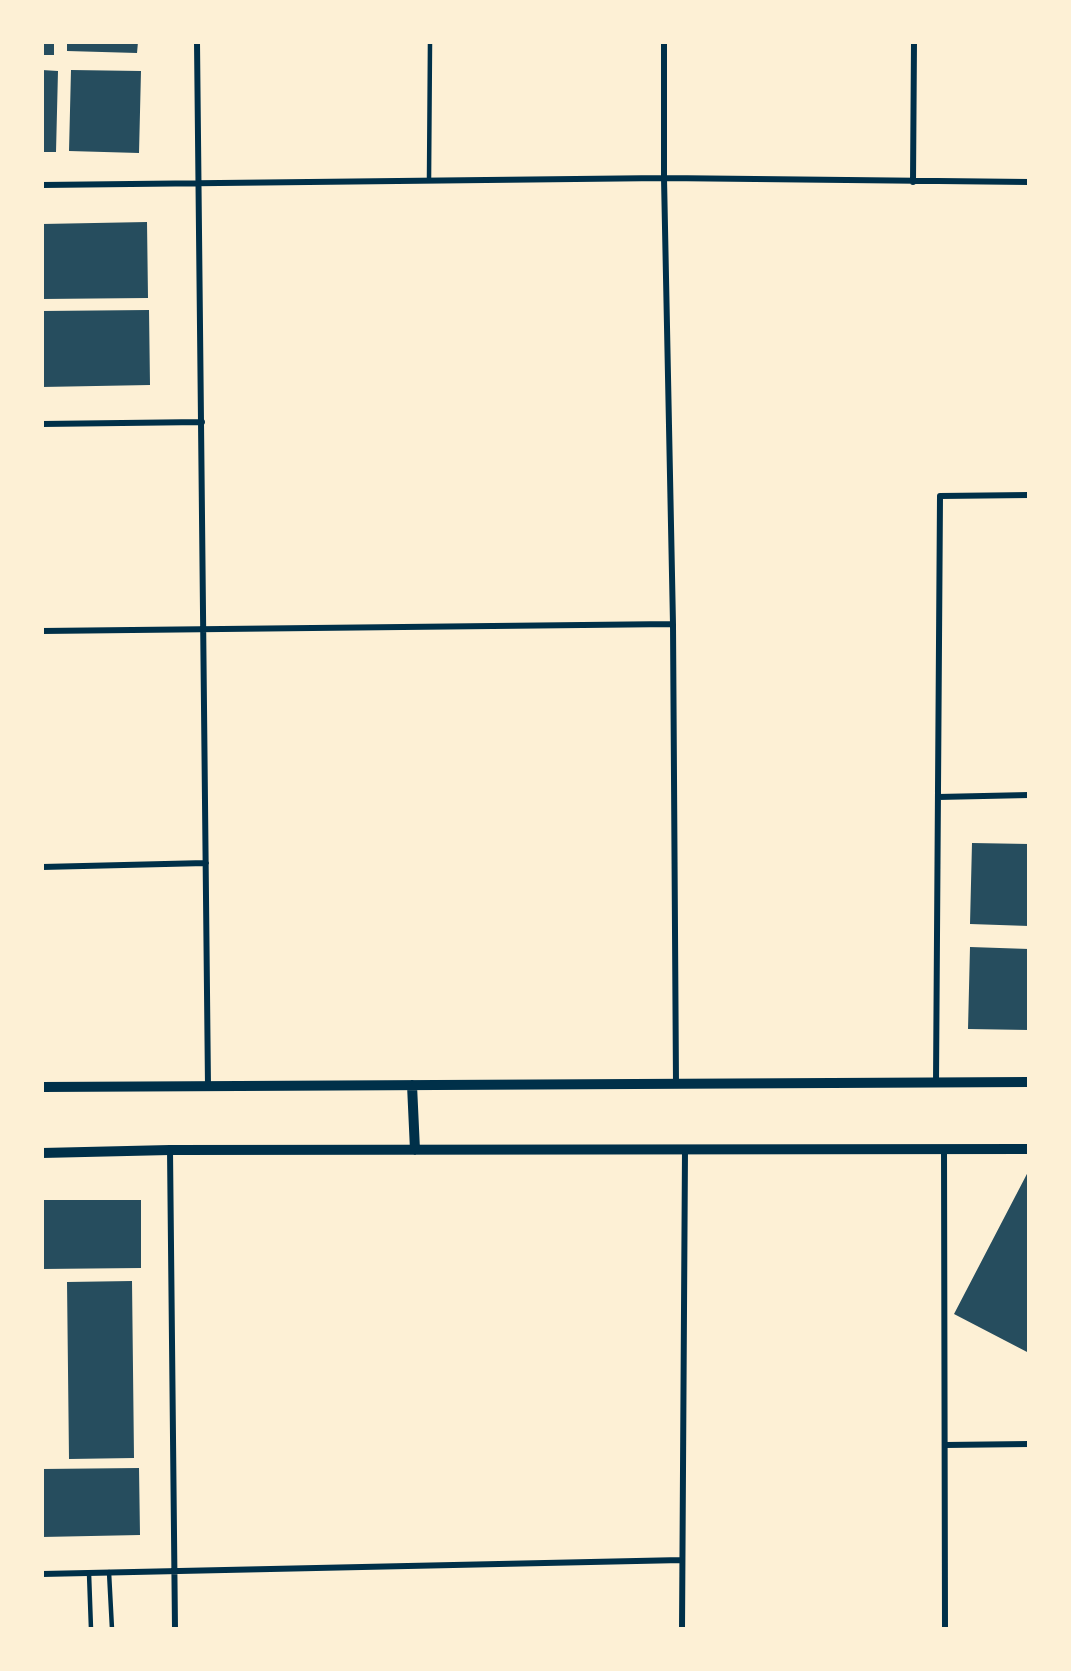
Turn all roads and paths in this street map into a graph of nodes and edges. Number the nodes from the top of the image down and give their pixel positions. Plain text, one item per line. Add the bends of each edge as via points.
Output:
1 (197, 42) edge
2 (430, 42) edge
3 (664, 42) edge
4 (914, 42) edge
5 (664, 178) junction
6 (429, 180) junction
7 (913, 182) junction
8 (1029, 182) edge
9 (198, 183) junction
10 (42, 185) edge
11 (202, 422) junction
12 (42, 424) edge
13 (1029, 495) edge
14 (673, 624) junction
15 (204, 629) junction
16 (42, 630) edge
17 (1029, 795) edge
18 (938, 797) junction
19 (206, 863) junction
20 (42, 867) edge
21 (936, 1082) junction
22 (1029, 1082) edge
23 (676, 1084) junction
24 (412, 1085) junction
25 (208, 1086) junction
26 (42, 1087) edge
27 (944, 1149) junction
28 (1029, 1149) edge
29 (170, 1150) junction
30 (415, 1150) junction
31 (685, 1150) junction
32 (42, 1153) edge
33 (1029, 1444) edge
34 (945, 1445) junction
35 (682, 1560) junction
36 (175, 1570) junction
37 (109, 1572) junction
38 (89, 1573) junction
39 (42, 1574) edge
40 (91, 1629) edge
41 (112, 1629) edge
42 (175, 1629) edge
43 (682, 1629) edge
44 (945, 1629) edge

1 - 9 street
2 - 6 lane
3 - 5 street
4 - 7 street
5 - 6 street
5 - 7 street
5 - 14 street
6 - 9 street
7 - 8 street
9 - 10 street
9 - 11 street
11 - 12 street
11 - 15 street
13 - 18 street via 940,496
14 - 15 street
14 - 23 street
15 - 16 street
15 - 19 street
17 - 18 street
18 - 21 street
19 - 20 street
19 - 25 street
21 - 22 street
21 - 23 street
23 - 24 street
24 - 25 street
24 - 30 street
25 - 26 street
27 - 28 street
27 - 31 street
27 - 34 street
29 - 30 street
29 - 32 street
29 - 36 street
30 - 31 street
31 - 35 street
33 - 34 street
34 - 44 street
35 - 36 street
35 - 43 street
36 - 37 street
36 - 42 street
37 - 38 street
37 - 41 lane
38 - 39 street
38 - 40 lane

